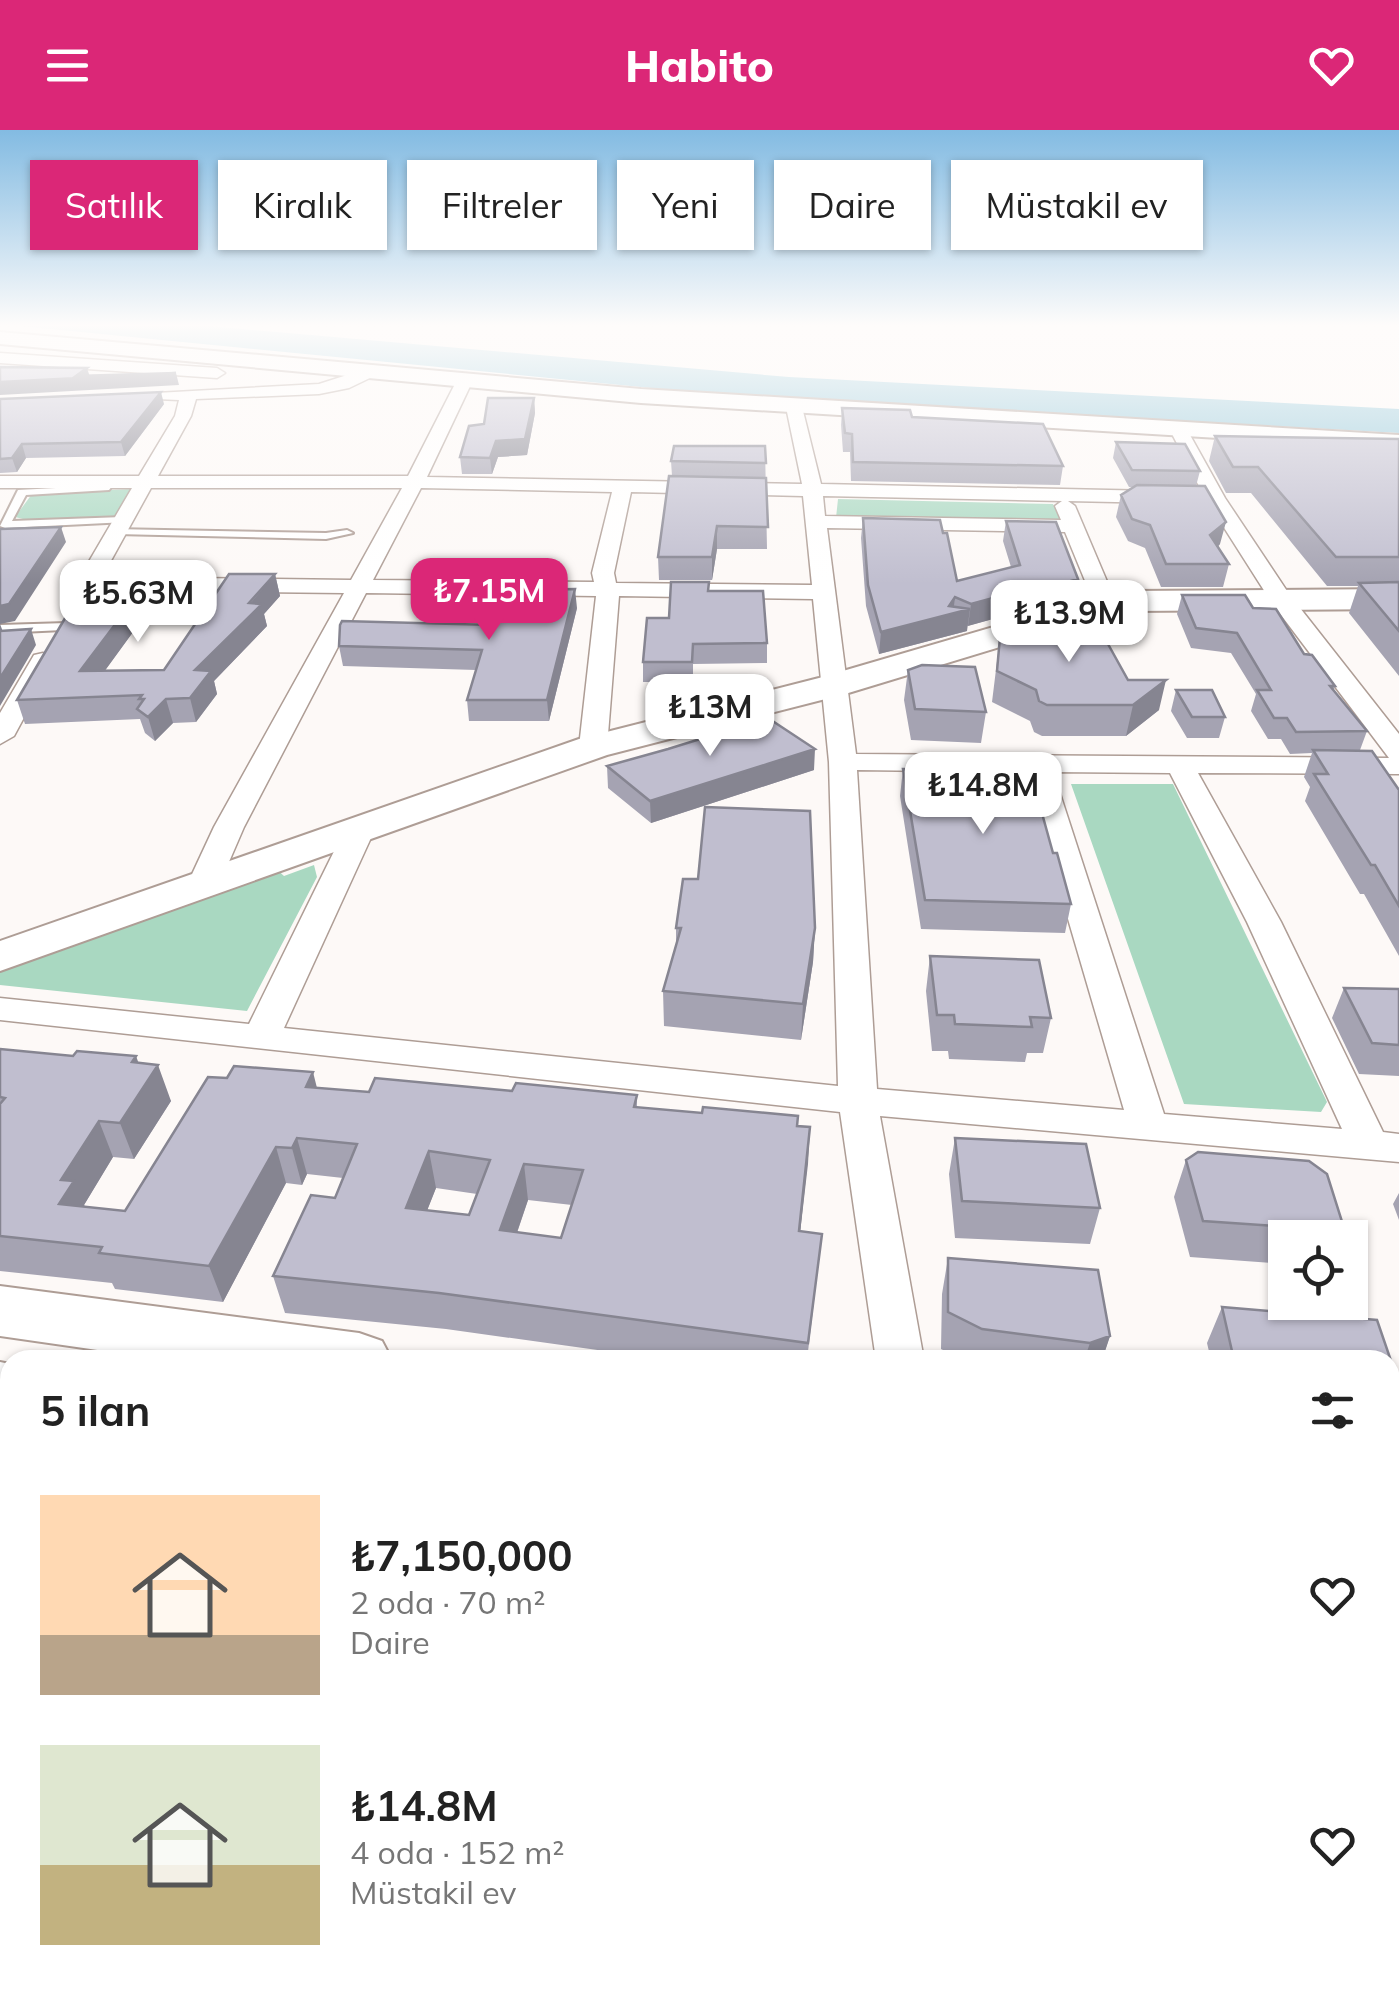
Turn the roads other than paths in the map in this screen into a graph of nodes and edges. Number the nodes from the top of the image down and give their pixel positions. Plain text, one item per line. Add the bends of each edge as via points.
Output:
1 (185, 411) edge
2 (450, 411) edge
3 (795, 411) edge
4 (858, 411) edge
5 (1179, 430) junction
6 (1399, 442) edge
7 (0, 482) edge
8 (416, 482) junction
9 (147, 483) junction
10 (623, 487) junction
11 (812, 488) junction
12 (1060, 495) junction
13 (1215, 498) junction
14 (815, 522) junction
15 (119, 526) junction
16 (1073, 526) junction
17 (347, 533) dead end
18 (87, 584) junction
19 (360, 586) junction
20 (607, 588) junction
21 (821, 592) junction
22 (1280, 598) junction
23 (1399, 599) edge
24 (1106, 605) junction
25 (63, 626) junction
26 (0, 629) edge
27 (832, 686) junction
28 (0, 736) edge
29 (592, 747) junction
30 (1399, 752) edge
31 (843, 762) junction
32 (1037, 765) junction
33 (1180, 765) junction
34 (1399, 766) edge
35 (360, 829) junction
36 (204, 884) junction
37 (0, 957) edge
38 (0, 1010) edge
39 (261, 1038) junction
40 (858, 1101) junction
41 (1148, 1126) junction
42 (1384, 1146) edge
43 (0, 1311) edge
44 (285, 1350) edge
45 (898, 1350) edge

1 - 9 street
2 - 8 street
3 - 11 street
4 - 5 street
5 - 6 street
5 - 13 street
7 - 9 street
8 - 9 street
8 - 10 street
8 - 19 street
9 - 15 street
9 - 15 lane via 22,492 5,525
10 - 11 street
10 - 20 street via 603,573
11 - 12 street
11 - 14 street
12 - 13 street
12 - 16 street
13 - 22 street
14 - 16 street
14 - 21 street
15 - 17 lane
15 - 18 street
16 - 24 street
18 - 19 street
18 - 25 street
19 - 20 street
19 - 36 street
20 - 21 street
20 - 29 street
21 - 27 street
22 - 23 street
22 - 24 street
22 - 30 street
24 - 27 street
25 - 26 lane
25 - 28 street
27 - 29 street
27 - 31 street
29 - 35 street
31 - 32 street
31 - 40 street
32 - 33 street
32 - 41 street
33 - 34 street
33 - 42 street
35 - 36 street
35 - 39 street
36 - 37 street
38 - 39 street
39 - 40 street
40 - 41 street
40 - 45 street
41 - 42 street
43 - 44 street

